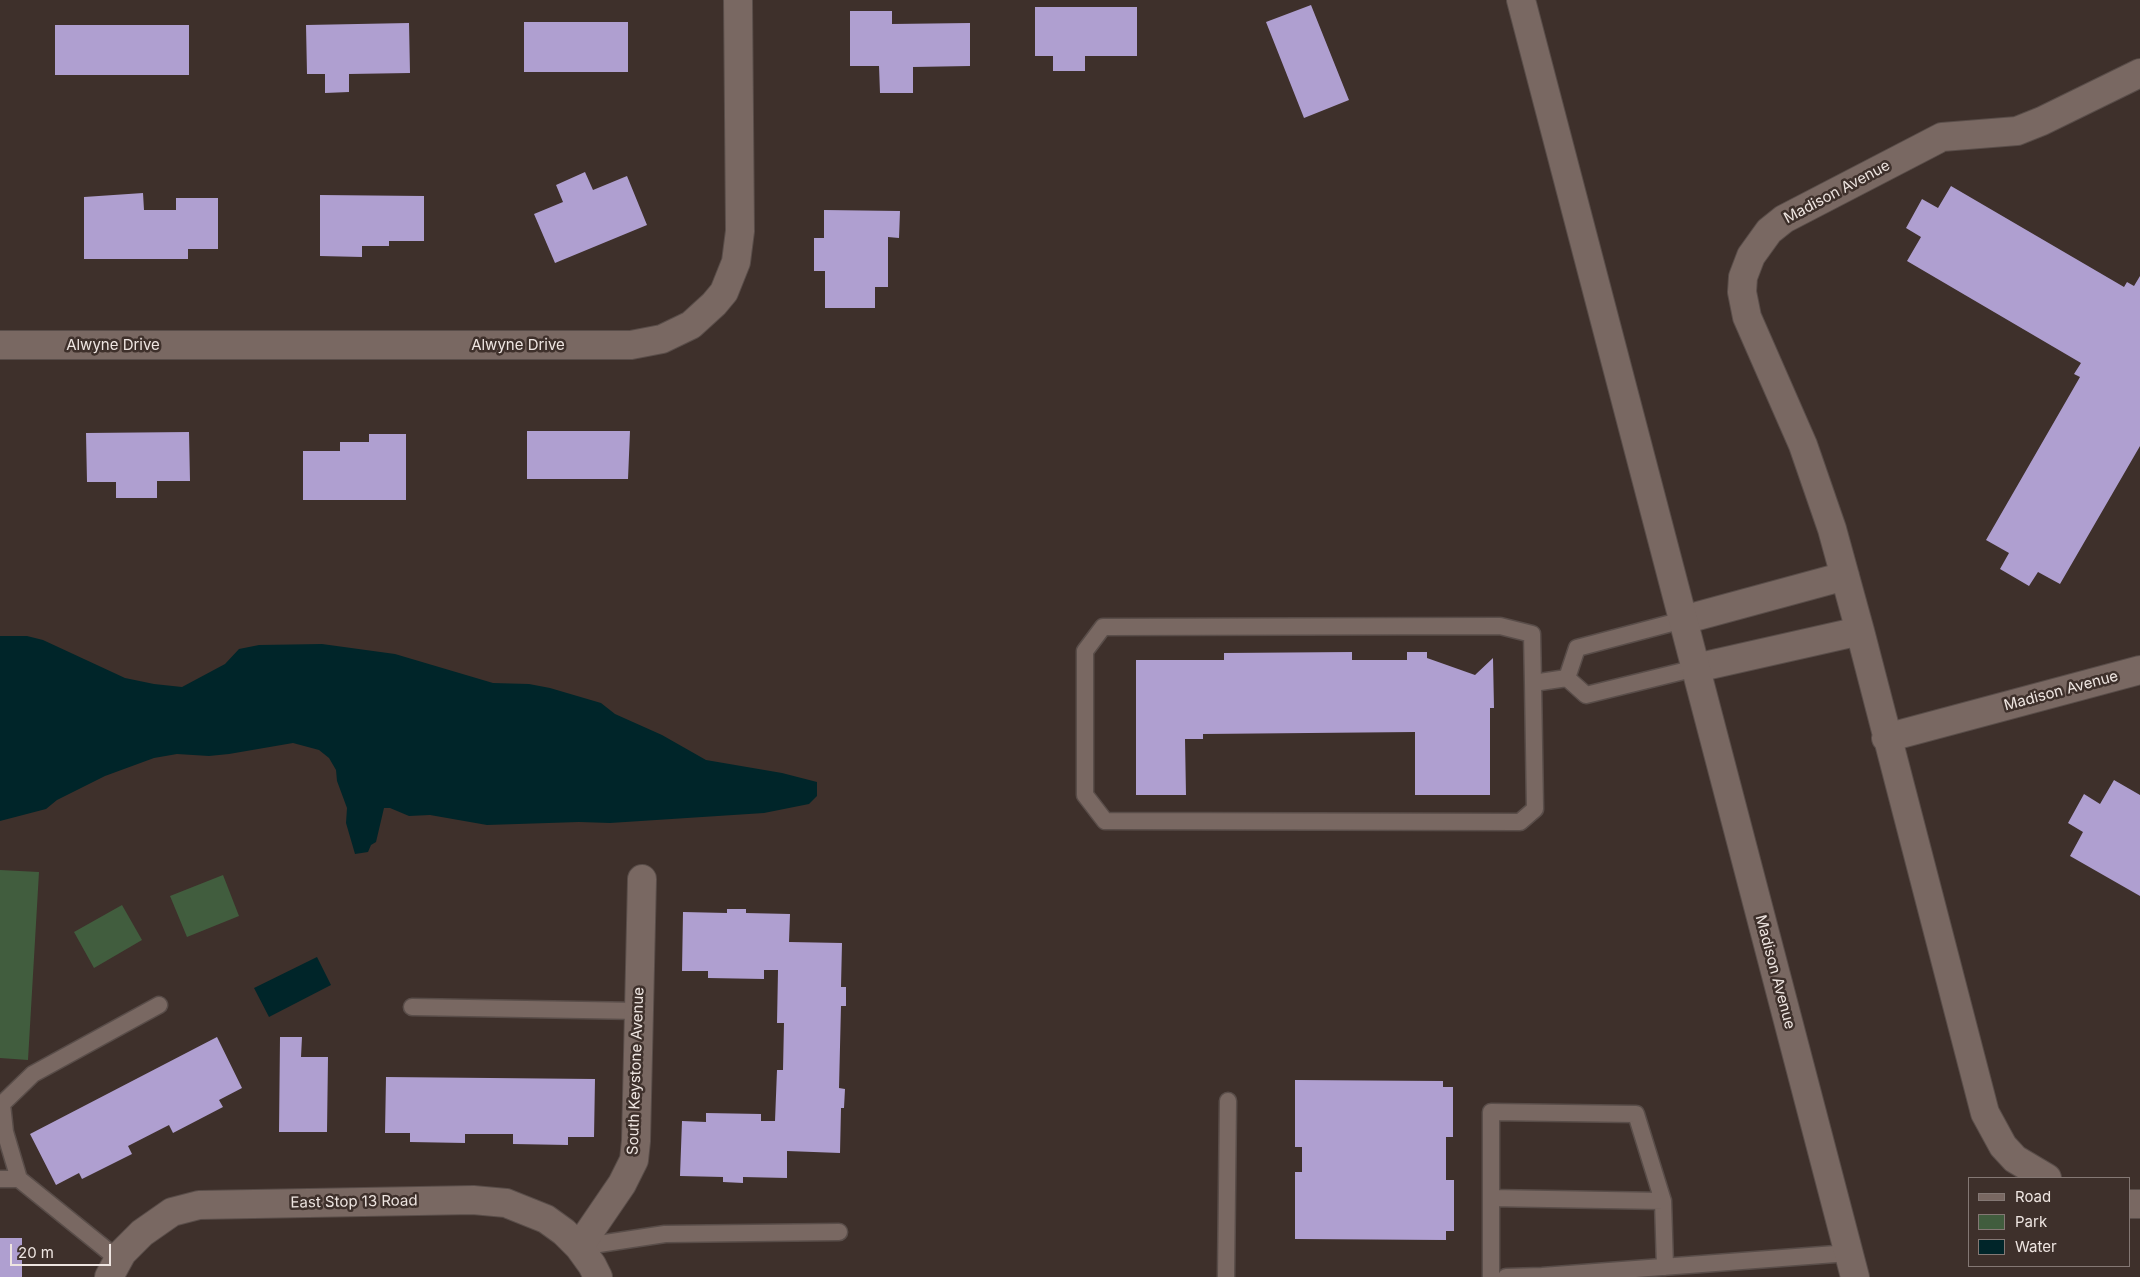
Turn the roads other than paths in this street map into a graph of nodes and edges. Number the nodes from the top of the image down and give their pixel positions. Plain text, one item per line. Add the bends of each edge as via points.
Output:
1 (738, 0) edge
2 (1521, 0) edge
3 (2140, 73) edge
4 (0, 345) edge
5 (1845, 576) junction
6 (1683, 620) junction
7 (1860, 631) junction
8 (1696, 668) junction
9 (2140, 670) edge
10 (1566, 678) junction
11 (1533, 683) junction
12 (1886, 738) junction
13 (642, 879) dead end
14 (160, 1005) dead end
15 (412, 1008) dead end
16 (639, 1011) junction
17 (1228, 1101) dead end
18 (2045, 1177) edge
19 (19, 1178) junction
20 (0, 1179) edge
21 (1490, 1198) junction
22 (1663, 1201) junction
23 (839, 1232) dead end
24 (576, 1243) junction
25 (121, 1259) edge
26 (1852, 1265) edge
27 (1665, 1267) junction
28 (1621, 1274) edge
29 (598, 1277) edge
30 (1226, 1277) edge
31 (1490, 1277) edge
32 (1506, 1277) edge

1 - 4 street, Alwyne Drive via 740,231 736,262 724,292 714,304 691,325 662,340 630,344
2 - 6 street, Madison Avenue
3 - 5 street, Madison Avenue via 2042,122 2017,130 1942,137 1784,219 1769,231 1751,256 1743,277 1745,311 1803,445
5 - 6 street
5 - 7 street, Madison Avenue
6 - 8 street, Madison Avenue
6 - 10 lane via 1576,648
7 - 8 street
7 - 12 street, Madison Avenue
8 - 10 lane via 1586,695
8 - 26 street, Madison Avenue
9 - 12 street, Madison Avenue
10 - 11 lane
11 - 11 lane via 1535,809 1520,822 1105,820 1085,794 1085,651 1103,627 1500,626 1532,634
12 - 18 street via 1985,1113 2003,1146 2015,1159
13 - 16 street, South Keystone Avenue
14 - 19 lane via 33,1074 2,1104 5,1132
15 - 16 lane
16 - 24 street, South Keystone Avenue via 634,1160 622,1184
17 - 30 lane
19 - 20 lane
19 - 25 lane
21 - 22 lane
21 - 22 lane via 1490,1112 1636,1114
21 - 31 lane
22 - 27 lane
23 - 24 lane via 665,1234
24 - 25 street, East Stop 13 Road via 537,1214 500,1202 199,1205 172,1212 142,1233
24 - 29 street
26 - 27 lane
27 - 28 lane
28 - 32 lane

